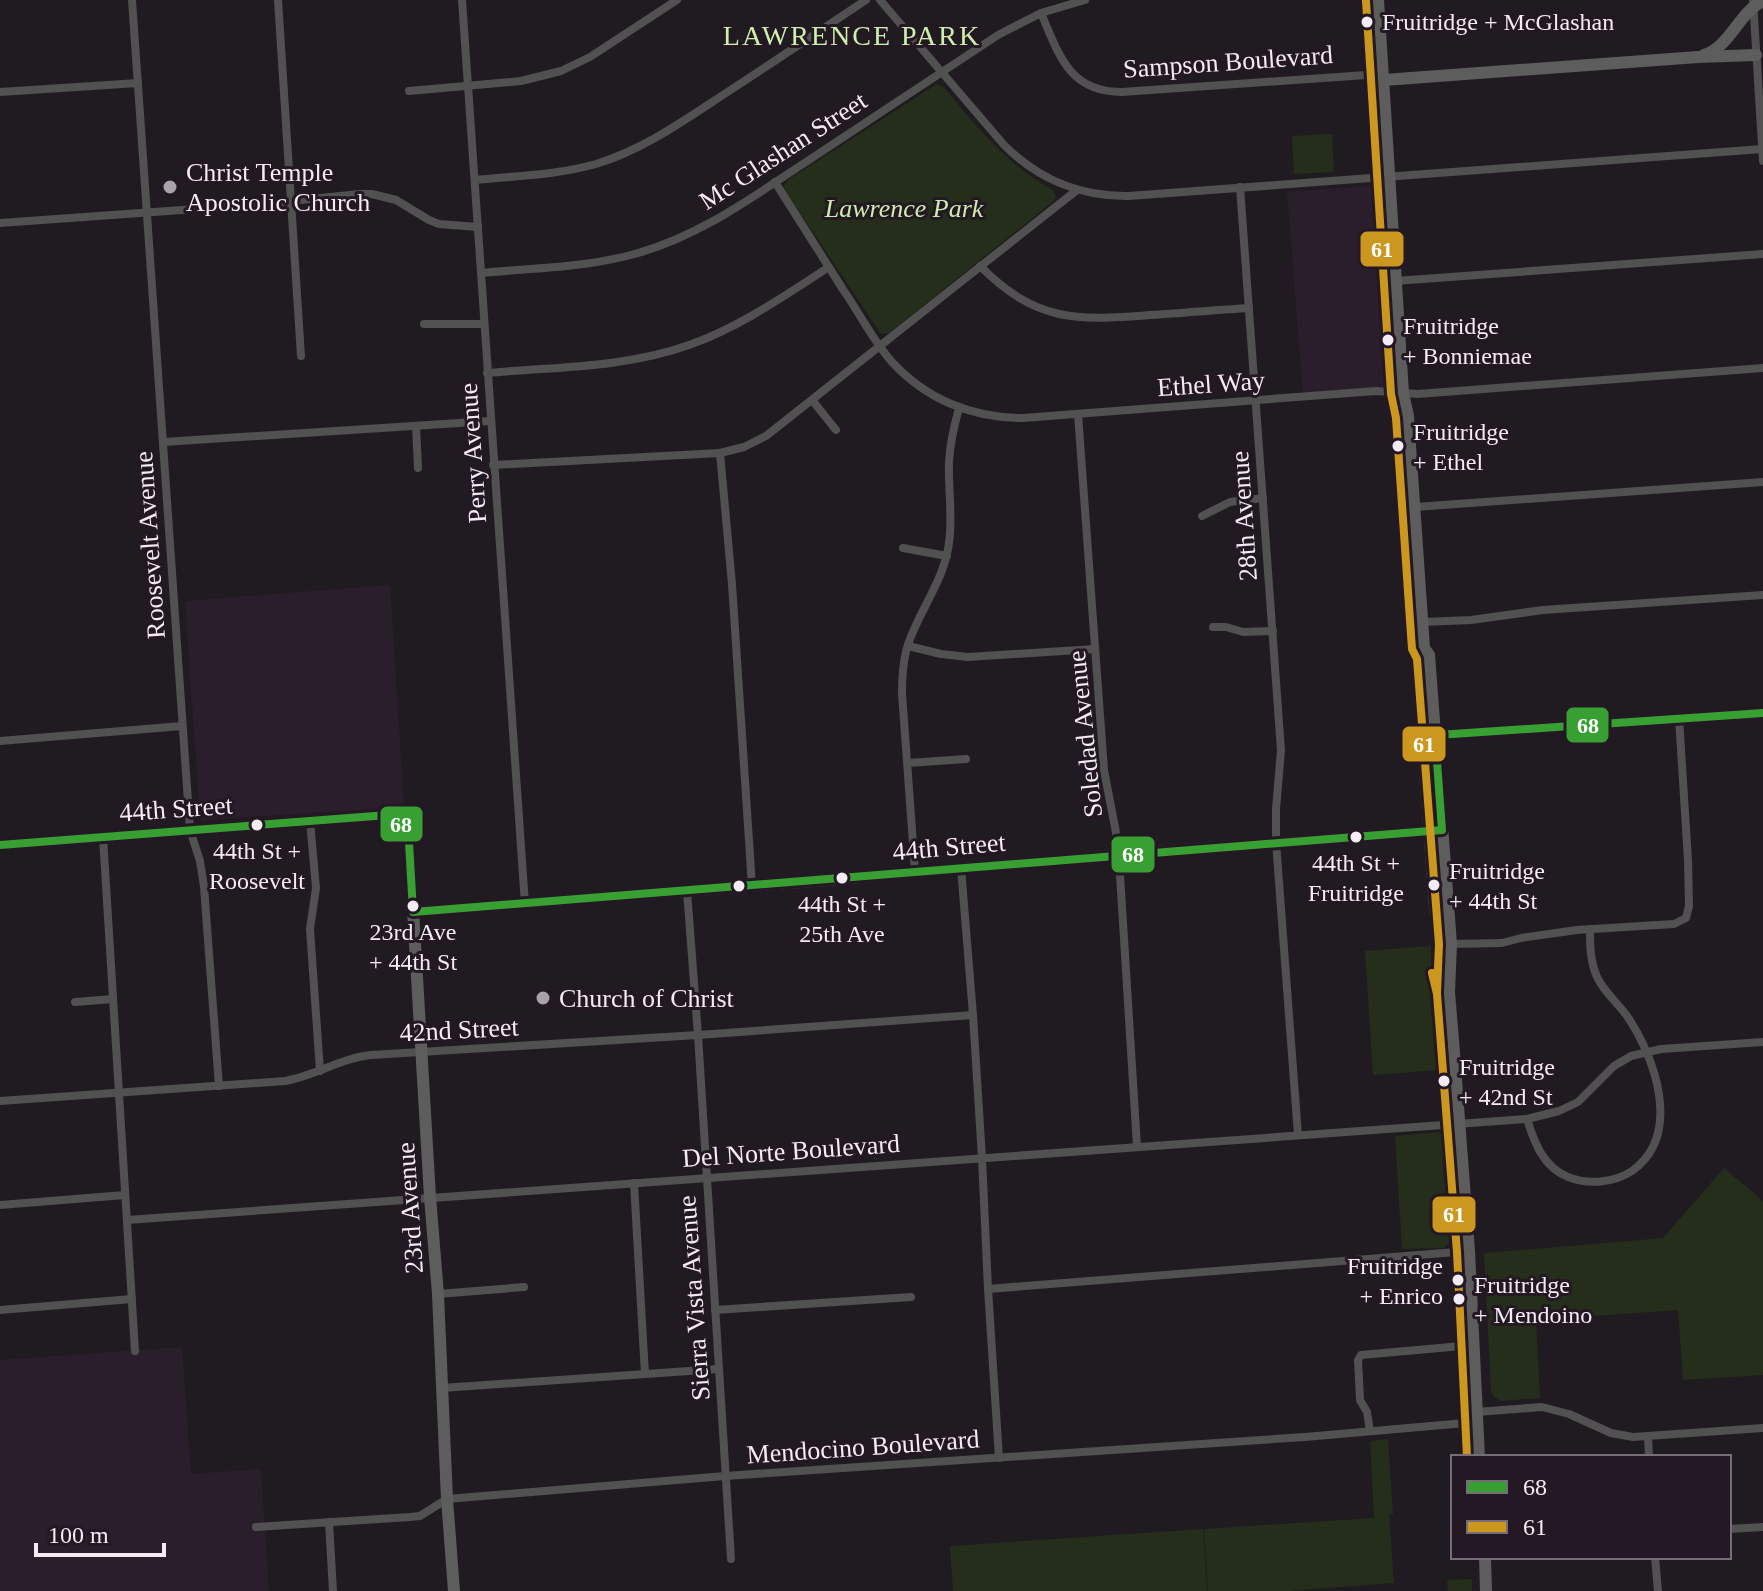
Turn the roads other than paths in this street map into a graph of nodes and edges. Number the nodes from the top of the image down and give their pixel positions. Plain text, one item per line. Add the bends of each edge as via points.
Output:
1 (132, 0) edge
2 (278, 0) edge
3 (462, 0) edge
4 (677, 0) edge
5 (866, 0) edge
6 (880, 0) edge
7 (1085, 0) edge
8 (1378, 0) edge
9 (1756, 3) edge
10 (1041, 13) junction
11 (1756, 55) junction
12 (1698, 57) junction
13 (942, 72) junction
14 (1384, 80) junction
15 (138, 83) junction
16 (469, 86) junction
17 (409, 91) dead end
18 (0, 92) edge
19 (1762, 132) edge
20 (1762, 149) edge
21 (1763, 161) edge
22 (1388, 176) junction
23 (475, 180) junction
24 (775, 182) junction
25 (1240, 187) junction
26 (1077, 190) junction
27 (292, 201) junction
28 (147, 212) junction
29 (0, 223) edge
30 (478, 227) junction
31 (1763, 254) edge
32 (980, 266) junction
33 (829, 267) junction
34 (481, 273) junction
35 (1395, 281) junction
36 (1249, 308) junction
37 (424, 324) dead end
38 (484, 324) junction
39 (880, 346) junction
40 (301, 356) dead end
41 (1763, 368) edge
42 (487, 373) junction
43 (1403, 393) junction
44 (812, 400) junction
45 (1255, 402) junction
46 (959, 408) junction
47 (1078, 414) junction
48 (490, 421) junction
49 (416, 426) junction
50 (836, 430) dead end
51 (163, 442) junction
52 (720, 453) junction
53 (493, 465) junction
54 (418, 468) dead end
55 (1763, 482) edge
56 (1263, 498) junction
57 (1415, 507) junction
58 (1202, 516) dead end
59 (903, 548) dead end
60 (947, 556) junction
61 (1763, 595) edge
62 (1423, 622) junction
63 (1213, 627) dead end
64 (1273, 631) junction
65 (908, 646) junction
66 (1095, 649) junction
67 (1763, 713) edge
68 (1679, 718) junction
69 (182, 726) junction
70 (1429, 735) junction
71 (0, 741) edge
72 (966, 759) dead end
73 (908, 763) junction
74 (310, 821) junction
75 (401, 823) joint
76 (190, 830) junction
77 (1436, 831) junction
78 (103, 837) junction
79 (1276, 842) junction
80 (0, 845) edge
81 (1117, 855) junction
82 (961, 868) junction
83 (915, 871) junction
84 (752, 886) junction
85 (687, 891) junction
86 (525, 904) junction
87 (413, 912) junction
88 (1590, 929) junction
89 (1451, 944) junction
90 (1449, 992) junction
91 (113, 999) junction
92 (75, 1002) dead end
93 (973, 1015) junction
94 (698, 1035) junction
95 (1763, 1042) edge
96 (1647, 1051) junction
97 (422, 1052) junction
98 (320, 1071) junction
99 (219, 1086) junction
100 (119, 1093) junction
101 (0, 1101) edge
102 (1527, 1119) junction
103 (1459, 1123) junction
104 (1298, 1135) junction
105 (1137, 1146) junction
106 (982, 1158) junction
107 (706, 1177) junction
108 (634, 1183) junction
109 (125, 1195) junction
110 (430, 1197) junction
111 (0, 1205) edge
112 (127, 1220) junction
113 (1469, 1251) junction
114 (524, 1287) dead end
115 (988, 1289) junction
116 (438, 1294) junction
117 (911, 1297) dead end
118 (132, 1299) junction
119 (0, 1310) edge
120 (715, 1310) junction
121 (1473, 1345) junction
122 (135, 1351) dead end
123 (718, 1369) junction
124 (645, 1374) junction
125 (442, 1388) junction
126 (1477, 1417) junction
127 (1763, 1428) edge
128 (1370, 1431) junction
129 (1648, 1436) junction
130 (1479, 1455) edge
131 (1649, 1455) edge
132 (999, 1458) junction
133 (725, 1476) junction
134 (447, 1499) junction
135 (329, 1522) junction
136 (256, 1527) dead end
137 (1763, 1527) edge
138 (1731, 1529) edge
139 (731, 1559) dead end
140 (1485, 1559) edge
141 (1655, 1559) edge
142 (333, 1591) edge
143 (454, 1591) edge
144 (1486, 1591) edge
145 (1658, 1591) edge

1 - 15 street, Roosevelt Avenue
2 - 27 street
3 - 16 street, Perry Avenue
4 - 16 street via 561,71
5 - 23 street via 633,150 547,174
6 - 13 street
7 - 10 street, Mc Glashan Street
8 - 14 street
9 - 11 street
9 - 12 street via 1725,41
10 - 13 street, Mc Glashan Street
10 - 14 street, Sampson Boulevard via 1066,67 1102,90 1366,75
11 - 12 street, Sampson Boulevard
11 - 19 street
12 - 14 street, Sampson Boulevard
13 - 24 street, Mc Glashan Street
13 - 26 street via 1020,161
14 - 22 street
15 - 18 street
15 - 28 street, Roosevelt Avenue
16 - 17 street
16 - 23 street, Perry Avenue
19 - 20 street
20 - 21 street
20 - 22 street
22 - 25 street
22 - 35 street
23 - 30 street, Perry Avenue
24 - 33 street, Ethel Way
24 - 34 street, Mc Glashan Street via 712,223 639,253 585,264
25 - 26 street via 1118,196
25 - 36 street, 28th Avenue
26 - 32 street
27 - 28 street
27 - 30 street via 372,194 396,200 439,224
27 - 40 street
28 - 29 street
28 - 51 street, Roosevelt Avenue
30 - 34 street, Perry Avenue
31 - 35 street
32 - 36 street via 1022,300 1074,318
32 - 39 street
33 - 39 street, Ethel Way
33 - 42 street via 735,325 688,345 606,364
34 - 38 street, Perry Avenue
35 - 43 street
36 - 45 street, 28th Avenue
37 - 38 street
38 - 42 street, Perry Avenue
39 - 44 street
39 - 46 street, Ethel Way via 920,388
41 - 43 street, Ethel Way
42 - 48 street, Perry Avenue
43 - 45 street, Ethel Way
43 - 57 street
44 - 50 street
44 - 52 street via 766,436
45 - 47 street, Ethel Way
45 - 56 street, 28th Avenue
46 - 47 street, Ethel Way via 1006,418
46 - 60 street via 949,461
47 - 66 street, Soledad Avenue
48 - 49 street
48 - 53 street, Perry Avenue
49 - 51 street
49 - 54 street
51 - 69 street, Roosevelt Avenue
52 - 53 street
52 - 84 street
53 - 86 street, Perry Avenue
55 - 57 street
56 - 58 street via 1230,502
56 - 64 street, 28th Avenue
57 - 62 street
59 - 60 street
60 - 65 street
61 - 62 street
62 - 70 street via 1424,648 1418,658
63 - 64 street
64 - 79 street, 28th Avenue via 1281,750
65 - 66 street via 968,657
65 - 73 street via 902,681
66 - 81 street, Soledad Avenue
67 - 68 street
68 - 70 street
68 - 88 street via 1688,914 1674,924
69 - 71 street
69 - 76 street, Roosevelt Avenue
70 - 77 street
72 - 73 street
73 - 83 street
74 - 75 street, 44th Street via 388,815
74 - 76 street, 44th Street
74 - 98 street via 316,888 310,929
75 - 87 street, 23rd Avenue via 409,842
76 - 78 street, 44th Street
76 - 99 street, Roosevelt Avenue via 204,887
77 - 79 street, 44th Street
77 - 89 street
77 - 90 street via 1439,944
78 - 80 street, 44th Street
78 - 91 street
79 - 81 street, 44th Street
79 - 104 street, 28th Avenue
81 - 82 street, 44th Street
81 - 105 street, Soledad Avenue
82 - 83 street, 44th Street
82 - 93 street
83 - 84 street, 44th Street
84 - 85 street, 44th Street
85 - 86 street, 44th Street
85 - 94 street, Sierra Vista Avenue
86 - 87 street, 44th Street
87 - 97 street, 23rd Avenue
88 - 89 street via 1502,943
88 - 96 street via 1597,976
89 - 90 street
90 - 103 street
91 - 92 street
91 - 100 street
93 - 94 street, 42nd Street
93 - 106 street
94 - 97 street, 42nd Street
94 - 107 street, Sierra Vista Avenue
95 - 96 street
96 - 102 street via 1614,1066 1578,1102
96 - 102 street via 1661,1106 1660,1128 1653,1147 1627,1174 1600,1182 1562,1174 1546,1161
97 - 98 street, 42nd Street via 362,1056
97 - 110 street, 23rd Avenue
98 - 99 street, 42nd Street via 285,1081
99 - 100 street, 42nd Street
100 - 101 street, 42nd Street
100 - 109 street
102 - 103 street
103 - 104 street, Del Norte Boulevard
103 - 113 street
104 - 105 street, Del Norte Boulevard
105 - 106 street, Del Norte Boulevard
106 - 107 street, Del Norte Boulevard
106 - 115 street
107 - 108 street, Del Norte Boulevard
107 - 120 street, Sierra Vista Avenue
108 - 110 street, Del Norte Boulevard
108 - 124 street
109 - 111 street
109 - 112 street
110 - 112 street, Del Norte Boulevard
110 - 116 street, 23rd Avenue
112 - 118 street
113 - 115 street
113 - 121 street
114 - 116 street
115 - 132 street
116 - 125 street, 23rd Avenue
117 - 120 street
118 - 119 street
118 - 122 street
120 - 123 street, Sierra Vista Avenue
121 - 126 street
121 - 128 street via 1361,1355 1360,1400
123 - 124 street
123 - 133 street, Sierra Vista Avenue
124 - 125 street
125 - 134 street, 23rd Avenue
126 - 128 street, Mendocino Boulevard
126 - 129 street, Mendocino Boulevard via 1542,1407 1611,1433
126 - 130 street
127 - 129 street, Mendocino Boulevard
128 - 132 street, Mendocino Boulevard
129 - 131 street
132 - 133 street, Mendocino Boulevard
133 - 134 street, Mendocino Boulevard
133 - 139 street, Sierra Vista Avenue
134 - 135 street, Mendocino Boulevard via 420,1516
134 - 143 street, 23rd Avenue
135 - 136 street, Mendocino Boulevard
135 - 142 street
137 - 138 street
140 - 144 street
141 - 145 street

